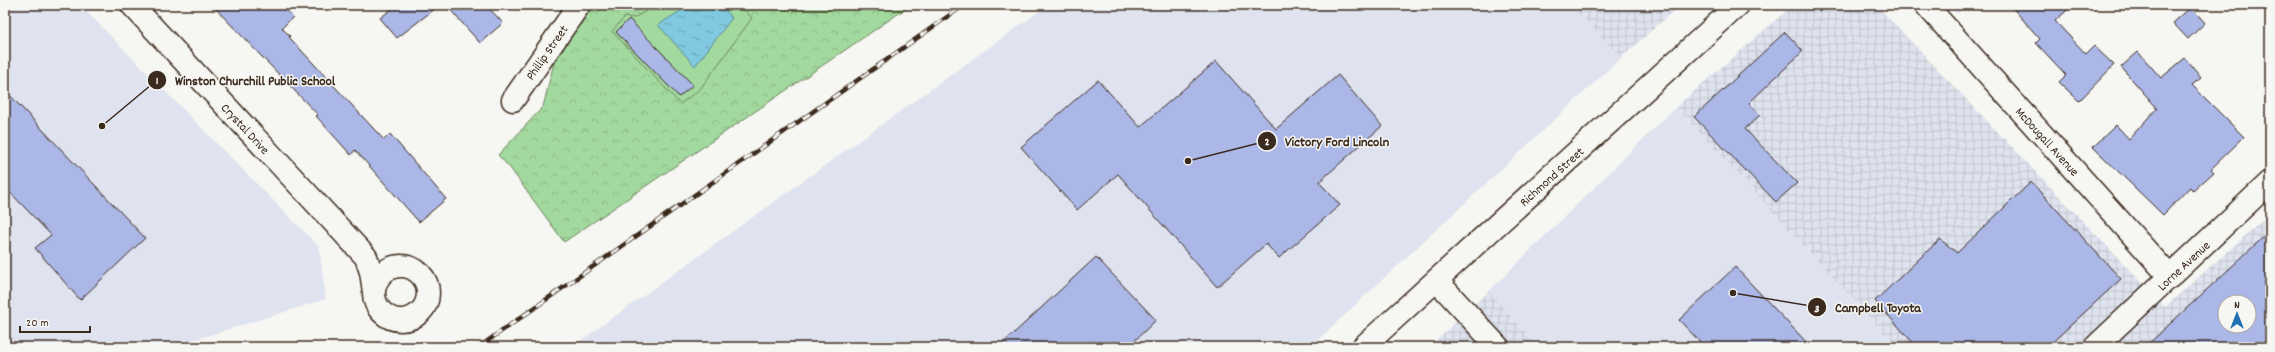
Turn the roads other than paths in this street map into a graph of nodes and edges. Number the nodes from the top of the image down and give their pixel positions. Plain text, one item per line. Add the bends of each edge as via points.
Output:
1 (132, 5) edge
2 (579, 5) edge
3 (1738, 5) edge
4 (1926, 5) edge
5 (513, 100) dead end
6 (2270, 182) edge
7 (360, 252) junction
8 (402, 265) junction
9 (2170, 278) junction
10 (1437, 281) junction
11 (374, 292) junction
12 (1363, 347) edge
13 (1498, 347) edge
14 (2095, 347) edge

1 - 7 street, Crystal Drive
2 - 5 street, Phillip Street
3 - 10 street, Richmond Street
4 - 9 street, McDougall Avenue
6 - 9 street, Lorne Avenue
7 - 8 street, Crystal Drive via 376,261
7 - 11 street, Crystal Drive via 368,264
8 - 11 street via 382,272 375,284
8 - 11 street, Crystal Drive via 416,270 429,287 428,301 420,313 407,320 386,316 377,306
9 - 14 street, Lorne Avenue
10 - 12 street, Richmond Street
10 - 13 street

